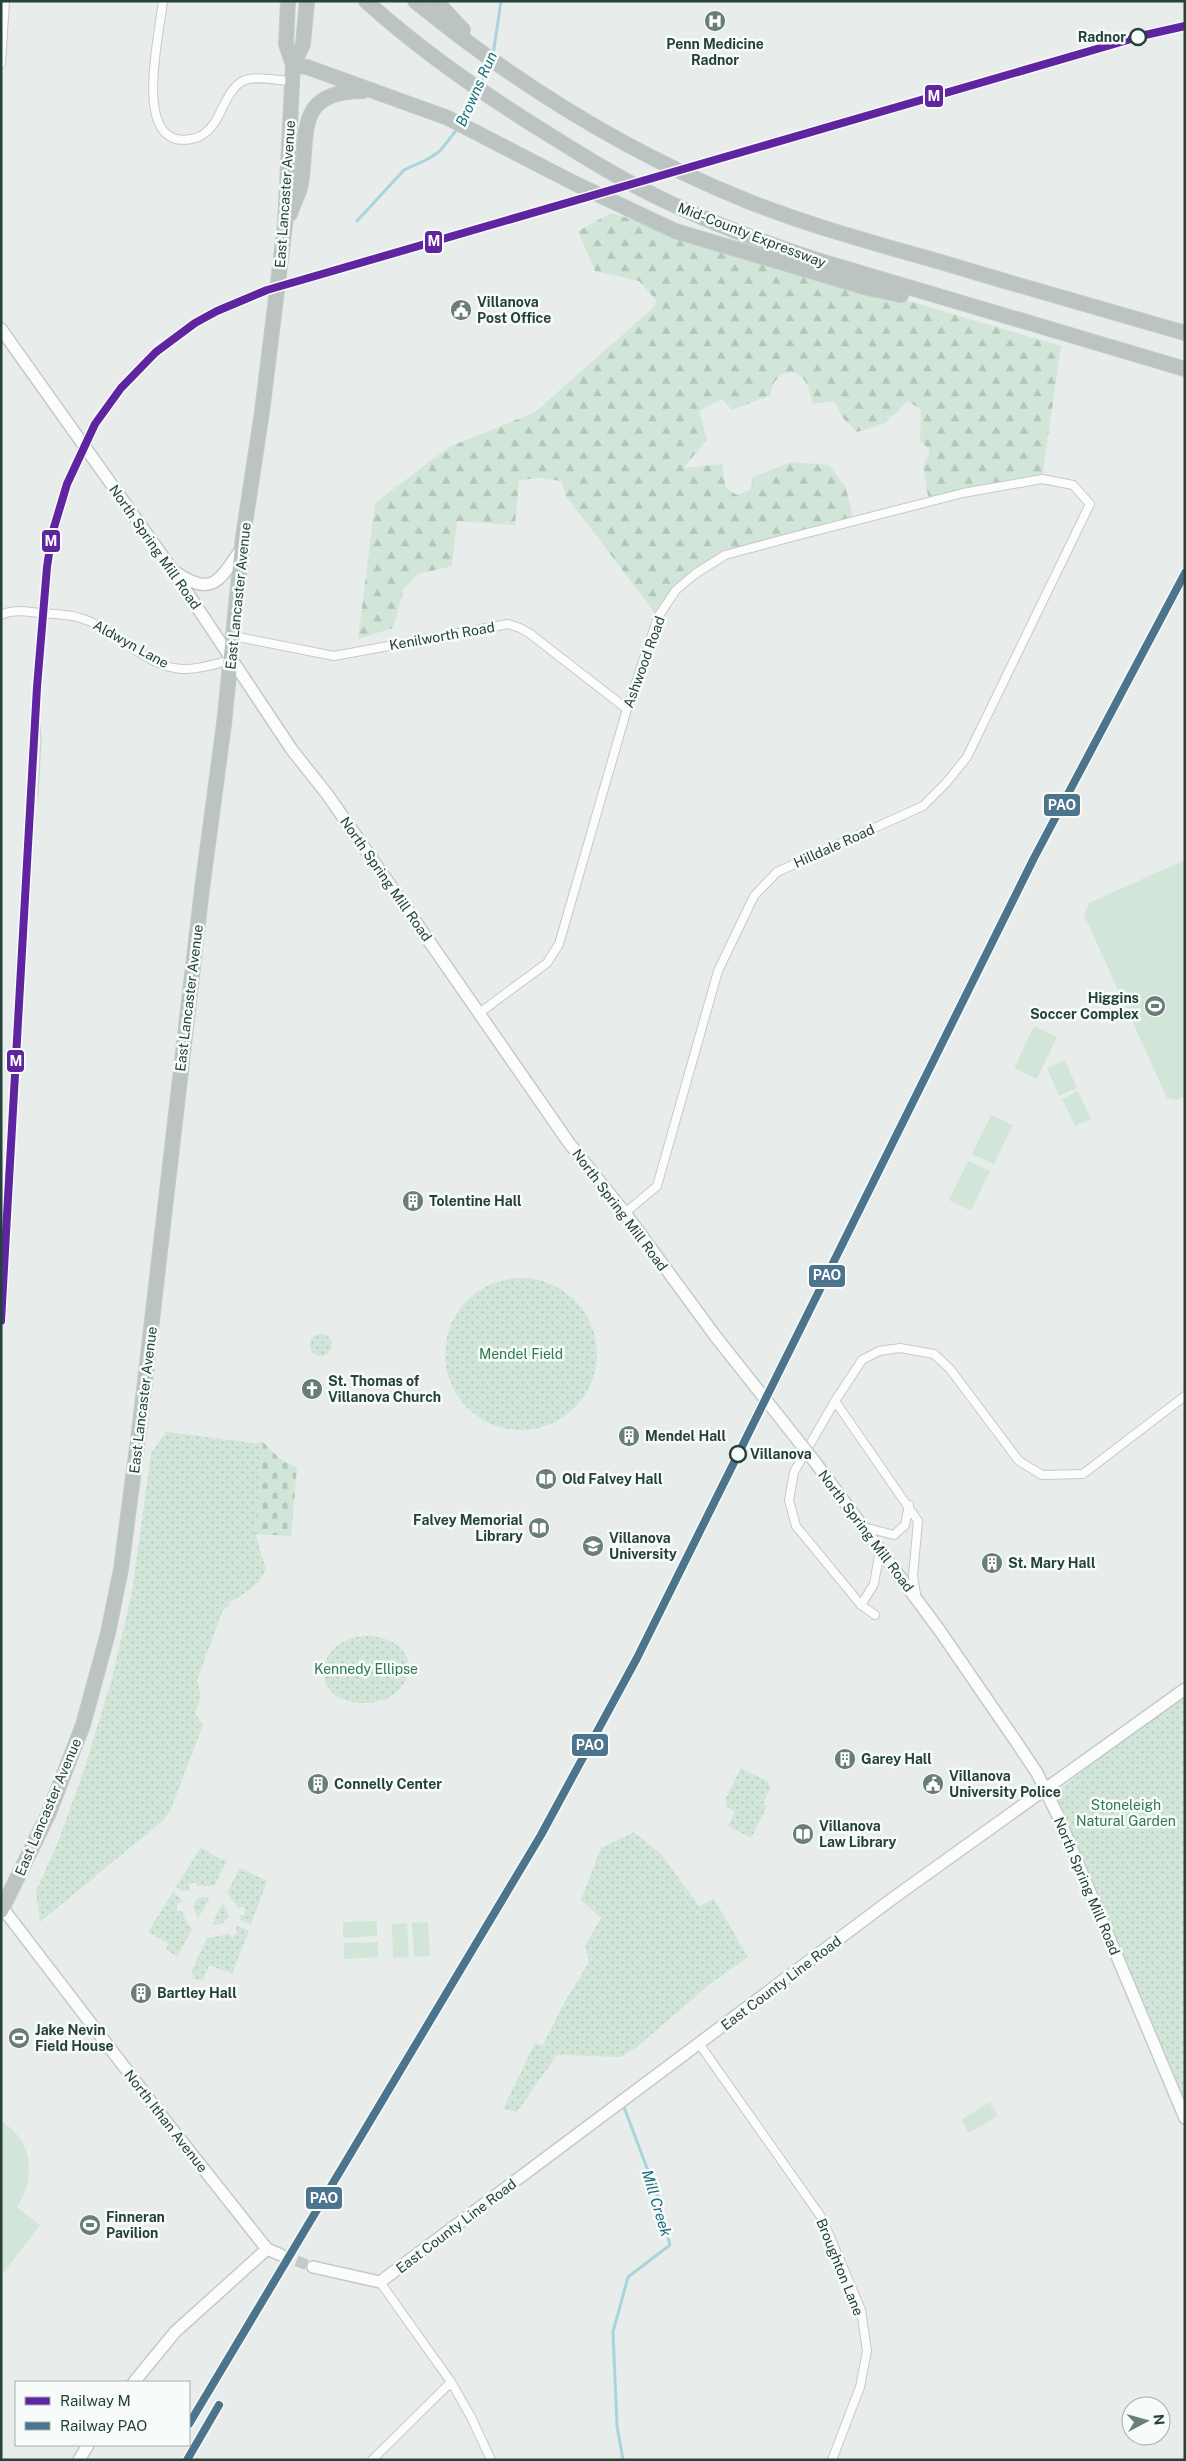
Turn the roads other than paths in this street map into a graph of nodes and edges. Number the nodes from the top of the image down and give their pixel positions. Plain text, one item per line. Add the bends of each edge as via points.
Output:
1 (6, 1) edge
2 (163, 1) edge
3 (288, 1) edge
4 (307, 1) edge
5 (366, 1) edge
6 (415, 1) edge
7 (436, 1) edge
8 (478, 49) junction
9 (1, 64) edge
10 (293, 65) junction
11 (292, 82) junction
12 (374, 91) junction
13 (285, 225) junction
14 (968, 306) junction
15 (1, 329) edge
16 (1185, 333) edge
17 (1185, 369) edge
18 (1090, 504) joint
19 (242, 548) junction
20 (171, 568) junction
21 (1, 615) edge
22 (232, 636) junction
23 (231, 660) junction
24 (627, 710) junction
25 (478, 1014) junction
26 (625, 1213) junction
27 (1185, 1396) edge
28 (834, 1401) junction
29 (909, 1505) junction
30 (863, 1527) junction
31 (880, 1550) junction
32 (921, 1604) junction
33 (861, 1605) junction
34 (875, 1615) dead end
35 (1185, 1689) edge
36 (1045, 1789) junction
37 (2, 1908) edge
38 (700, 2045) junction
39 (1185, 2118) edge
40 (267, 2249) junction
41 (281, 2256) tunnel mouth
42 (312, 2267) tunnel mouth
43 (380, 2282) junction
44 (135, 2381) edge
45 (451, 2382) junction
46 (87, 2446) edge
47 (78, 2460) edge
48 (372, 2460) edge
49 (491, 2460) edge
50 (832, 2460) edge

1 - 9 street
2 - 11 street via 152,101 157,122 170,136 185,139 205,133 243,81
3 - 10 highway, East Lancaster Avenue via 286,44
4 - 10 highway, East Lancaster Avenue via 304,44
5 - 14 highway, Mid-County Expressway via 410,40 500,104 653,195 763,242
6 - 8 highway
7 - 8 highway
8 - 16 highway via 566,108 698,180 746,200 865,241
10 - 11 highway, East Lancaster Avenue
10 - 12 highway
11 - 13 highway, East Lancaster Avenue
12 - 13 highway via 338,93 310,113 301,186
12 - 14 highway via 448,118 675,231 868,288
13 - 19 highway, East Lancaster Avenue
14 - 17 highway, Mid-County Expressway
15 - 20 main road, North Spring Mill Road
18 - 24 street, Ashwood Road via 1073,485 1042,479 963,494 725,556 676,590 658,617
18 - 26 street, Hilldale Road via 967,757 946,783 923,806 777,872 754,896 718,971 657,1186
19 - 20 main road via 222,576 212,583 197,585
19 - 22 highway, East Lancaster Avenue
20 - 23 main road, North Spring Mill Road
21 - 23 street, Aldwyn Lane via 23,612 80,618 175,668 196,668
22 - 23 highway, East Lancaster Avenue
22 - 24 street, Kenilworth Road via 334,656 508,624 529,633
23 - 25 main road, North Spring Mill Road
23 - 37 highway, East Lancaster Avenue via 119,1578 83,1726 48,1815
24 - 25 street, Ashwood Road via 559,944 547,963
25 - 26 main road, North Spring Mill Road via 569,1143
26 - 30 main road, North Spring Mill Road, bridge
27 - 28 street via 1083,1474 1042,1475 1020,1461 950,1369 934,1354 900,1348 879,1351 862,1360
28 - 29 street
28 - 33 street via 794,1472 789,1500 796,1526
29 - 30 street via 905,1525 894,1535
29 - 32 street via 918,1520 913,1576
30 - 31 main road, North Spring Mill Road
31 - 32 main road, North Spring Mill Road
31 - 33 street via 874,1584
32 - 36 main road, North Spring Mill Road
33 - 34 street
35 - 36 main road, East County Line Road
36 - 38 main road, East County Line Road via 896,1896
36 - 39 main road, North Spring Mill Road
37 - 40 main road, North Ithan Avenue
38 - 43 main road, East County Line Road
38 - 50 street, Broughton Lane via 822,2218 860,2310 867,2351 862,2378
40 - 41 main road, North Ithan Avenue
40 - 44 main road via 175,2332
42 - 43 main road
43 - 45 street
45 - 48 street
45 - 49 street
46 - 47 main road

